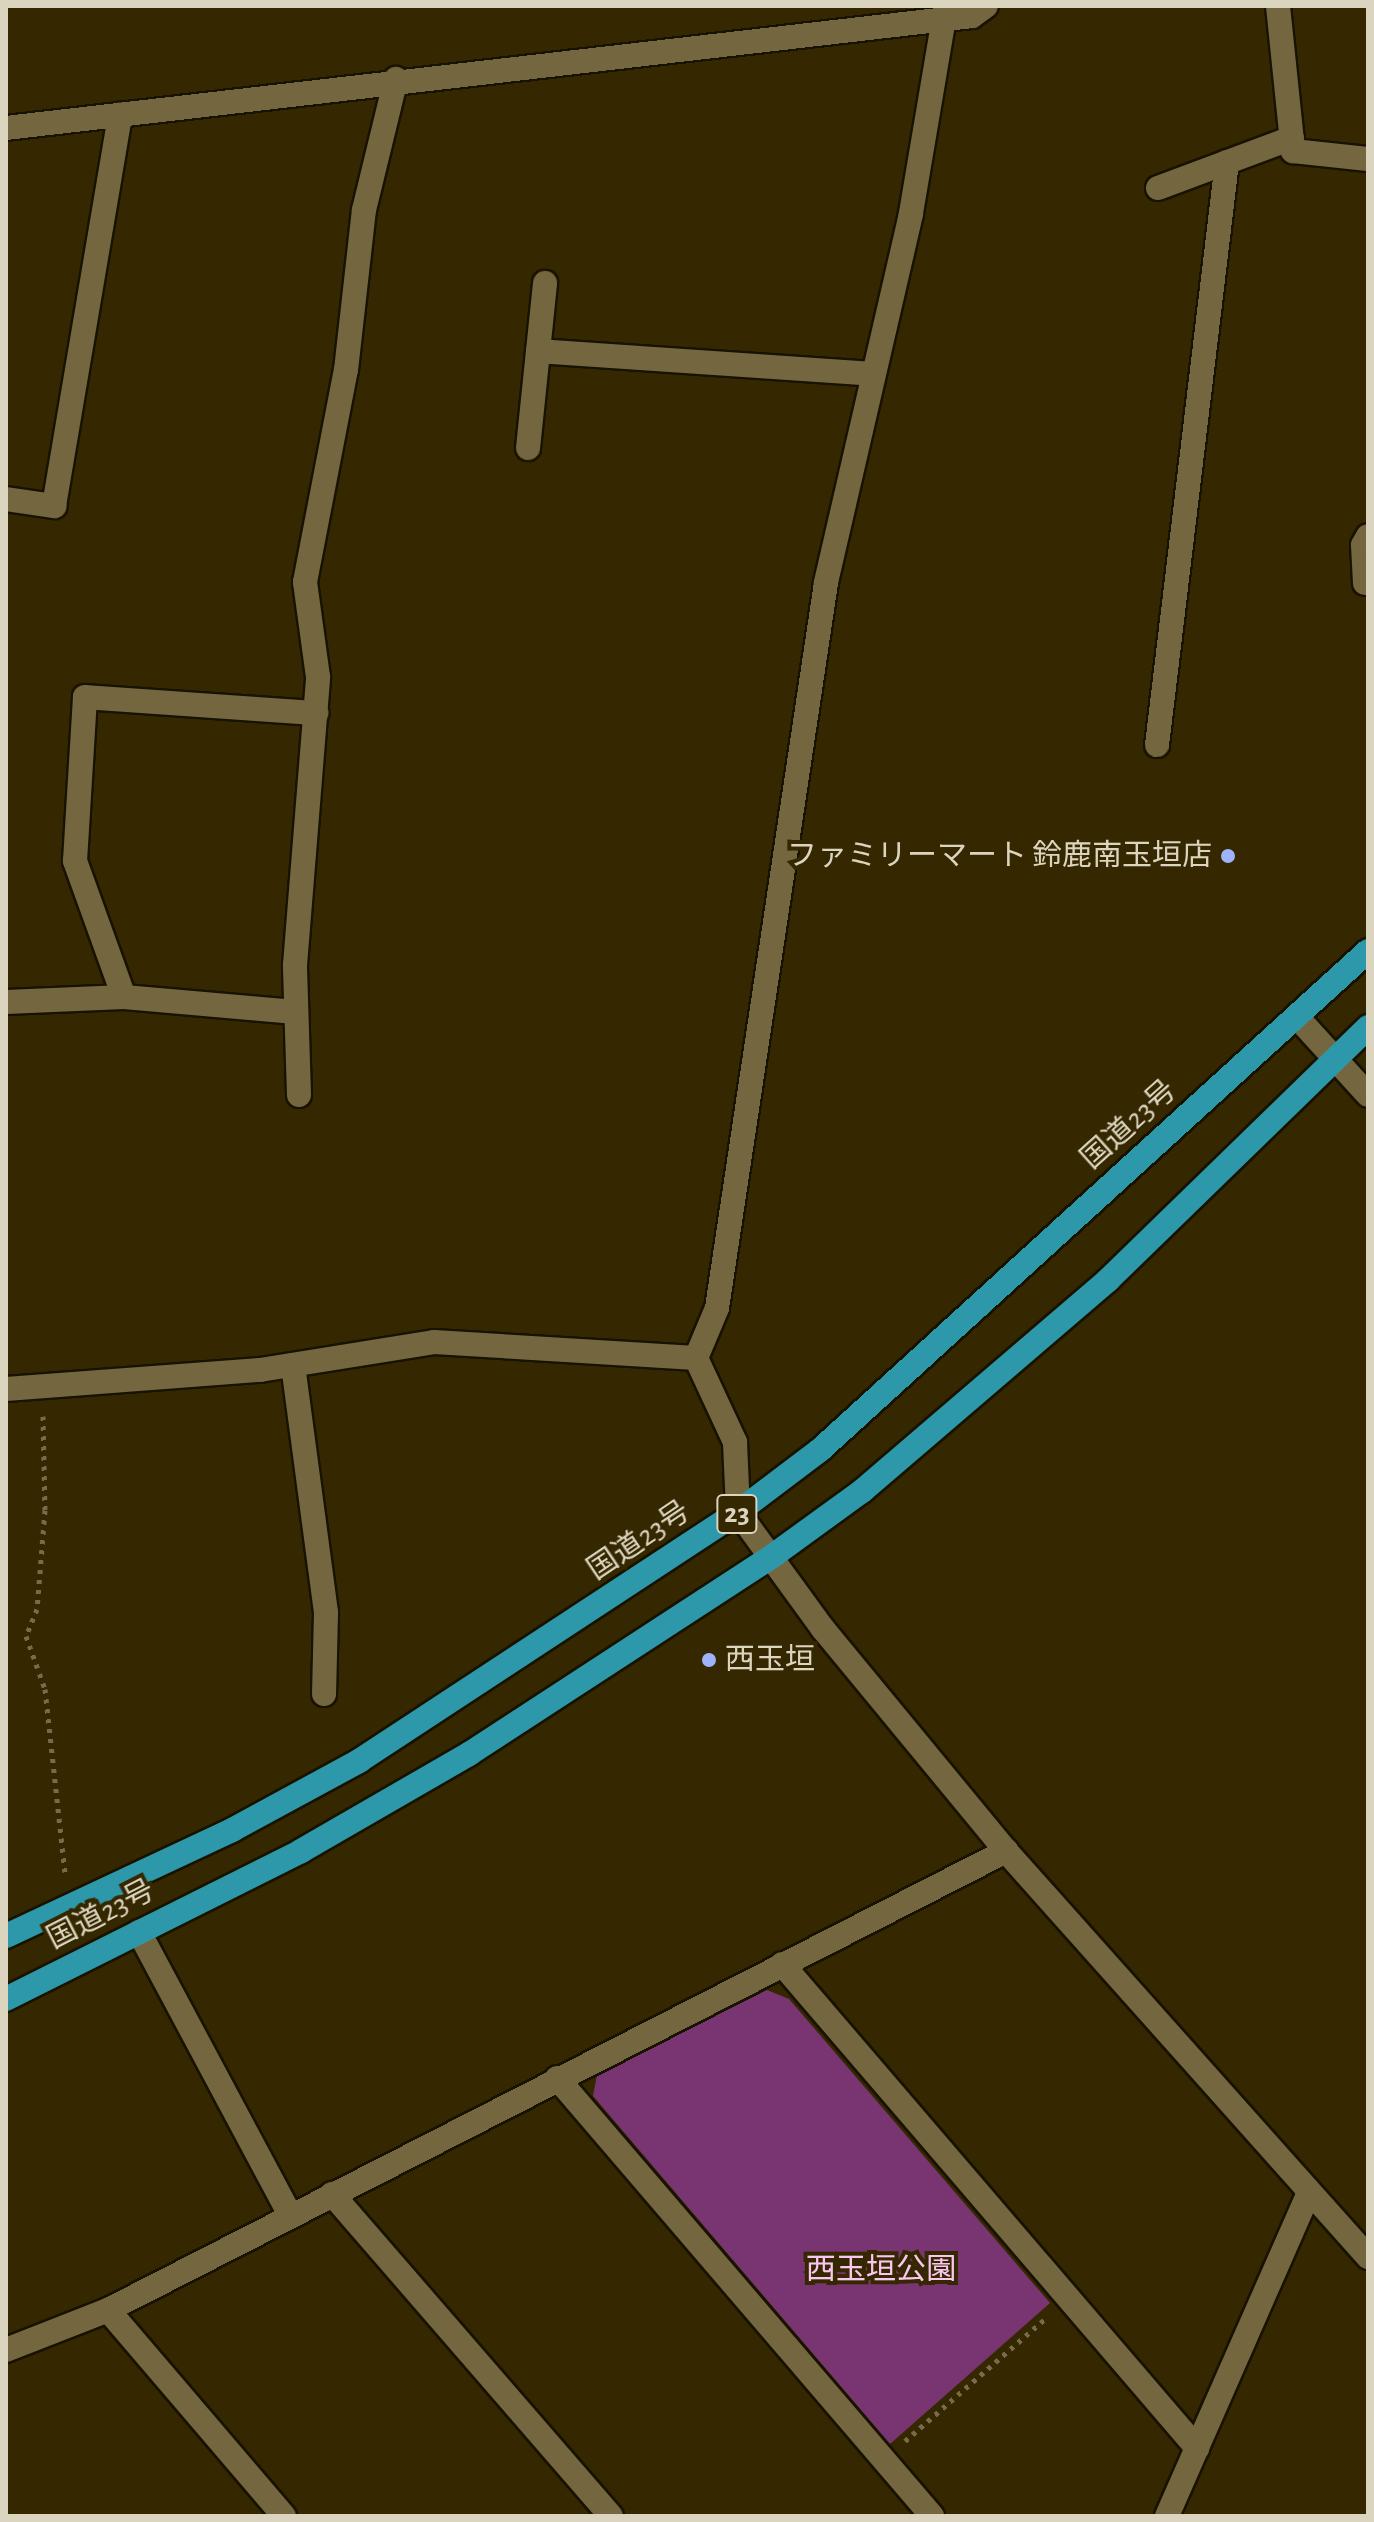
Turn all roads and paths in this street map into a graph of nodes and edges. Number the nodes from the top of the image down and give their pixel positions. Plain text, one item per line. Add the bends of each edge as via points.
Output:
1 (986, 6) edge
2 (1278, 6) edge
3 (947, 12) edge
4 (396, 79) junction
5 (120, 115) junction
6 (6, 128) edge
7 (1292, 138) junction
8 (1368, 159) edge
9 (1227, 162) junction
10 (1158, 188) dead end
11 (545, 283) dead end
12 (538, 351) junction
13 (872, 374) junction
14 (528, 448) dead end
15 (6, 499) edge
16 (1368, 536) edge
17 (1365, 583) dead end
18 (316, 713) junction
19 (1157, 745) dead end
20 (1368, 951) edge
21 (124, 997) junction
22 (6, 1002) edge
23 (295, 1012) junction
24 (1297, 1017) junction
25 (1368, 1027) edge
26 (1332, 1060) junction
27 (299, 1095) dead end
28 (1368, 1095) edge
29 (696, 1358) junction
30 (293, 1365) junction
31 (40, 1387) junction
32 (6, 1389) edge
33 (738, 1512) junction
34 (774, 1555) junction
35 (324, 1694) dead end
36 (1006, 1851) junction
37 (65, 1872) dead end
38 (139, 1932) junction
39 (6, 1936) edge
40 (782, 1964) junction
41 (6, 1999) edge
42 (557, 2078) junction
43 (1309, 2193) junction
44 (332, 2194) junction
45 (290, 2215) junction
46 (1368, 2257) edge
47 (1068, 2299) junction
48 (108, 2310) junction
49 (6, 2350) edge
50 (1197, 2448) junction
51 (884, 2460) junction
52 (284, 2516) edge
53 (611, 2516) edge
54 (932, 2516) edge
55 (1167, 2516) edge

1 - 3 street via 972,16
2 - 7 street
3 - 4 street
3 - 13 street
4 - 5 street
4 - 18 street via 364,210 346,370 305,582 318,677
5 - 6 street
5 - 15 street via 54,506
7 - 8 street via 1293,151
7 - 9 street
9 - 10 street
9 - 19 street
11 - 12 street
12 - 13 street
12 - 14 street
13 - 29 street via 826,583 717,1308
16 - 17 street via 1363,545
18 - 21 street via 85,697 75,861
18 - 23 street
20 - 24 highway, 国道23号 / 23
21 - 22 street
21 - 23 street
23 - 27 street
24 - 26 street
24 - 33 highway, 国道23号 / 23 via 820,1450
25 - 26 highway, 国道23号 / 23
26 - 28 street
26 - 34 highway, 国道23号 / 23 via 1108,1280 862,1491
29 - 30 street via 434,1342
29 - 33 street via 735,1442
30 - 31 street
30 - 35 street via 326,1613
31 - 32 street
31 - 37 path via 45,1510 37,1609 26,1636 45,1689
33 - 34 street
33 - 39 highway, 国道23号 / 23 via 359,1761 232,1830
34 - 36 street via 823,1629
34 - 38 highway, 国道23号 / 23 via 469,1754 301,1851
36 - 40 street
36 - 43 street
38 - 41 highway, 国道23号 / 23
38 - 45 street
40 - 42 street
40 - 47 street
42 - 44 street
42 - 51 street
43 - 46 street
43 - 50 street
44 - 45 street
44 - 53 street
45 - 48 street
47 - 50 street
47 - 51 path
48 - 49 street
48 - 52 street
50 - 55 street
51 - 54 street

